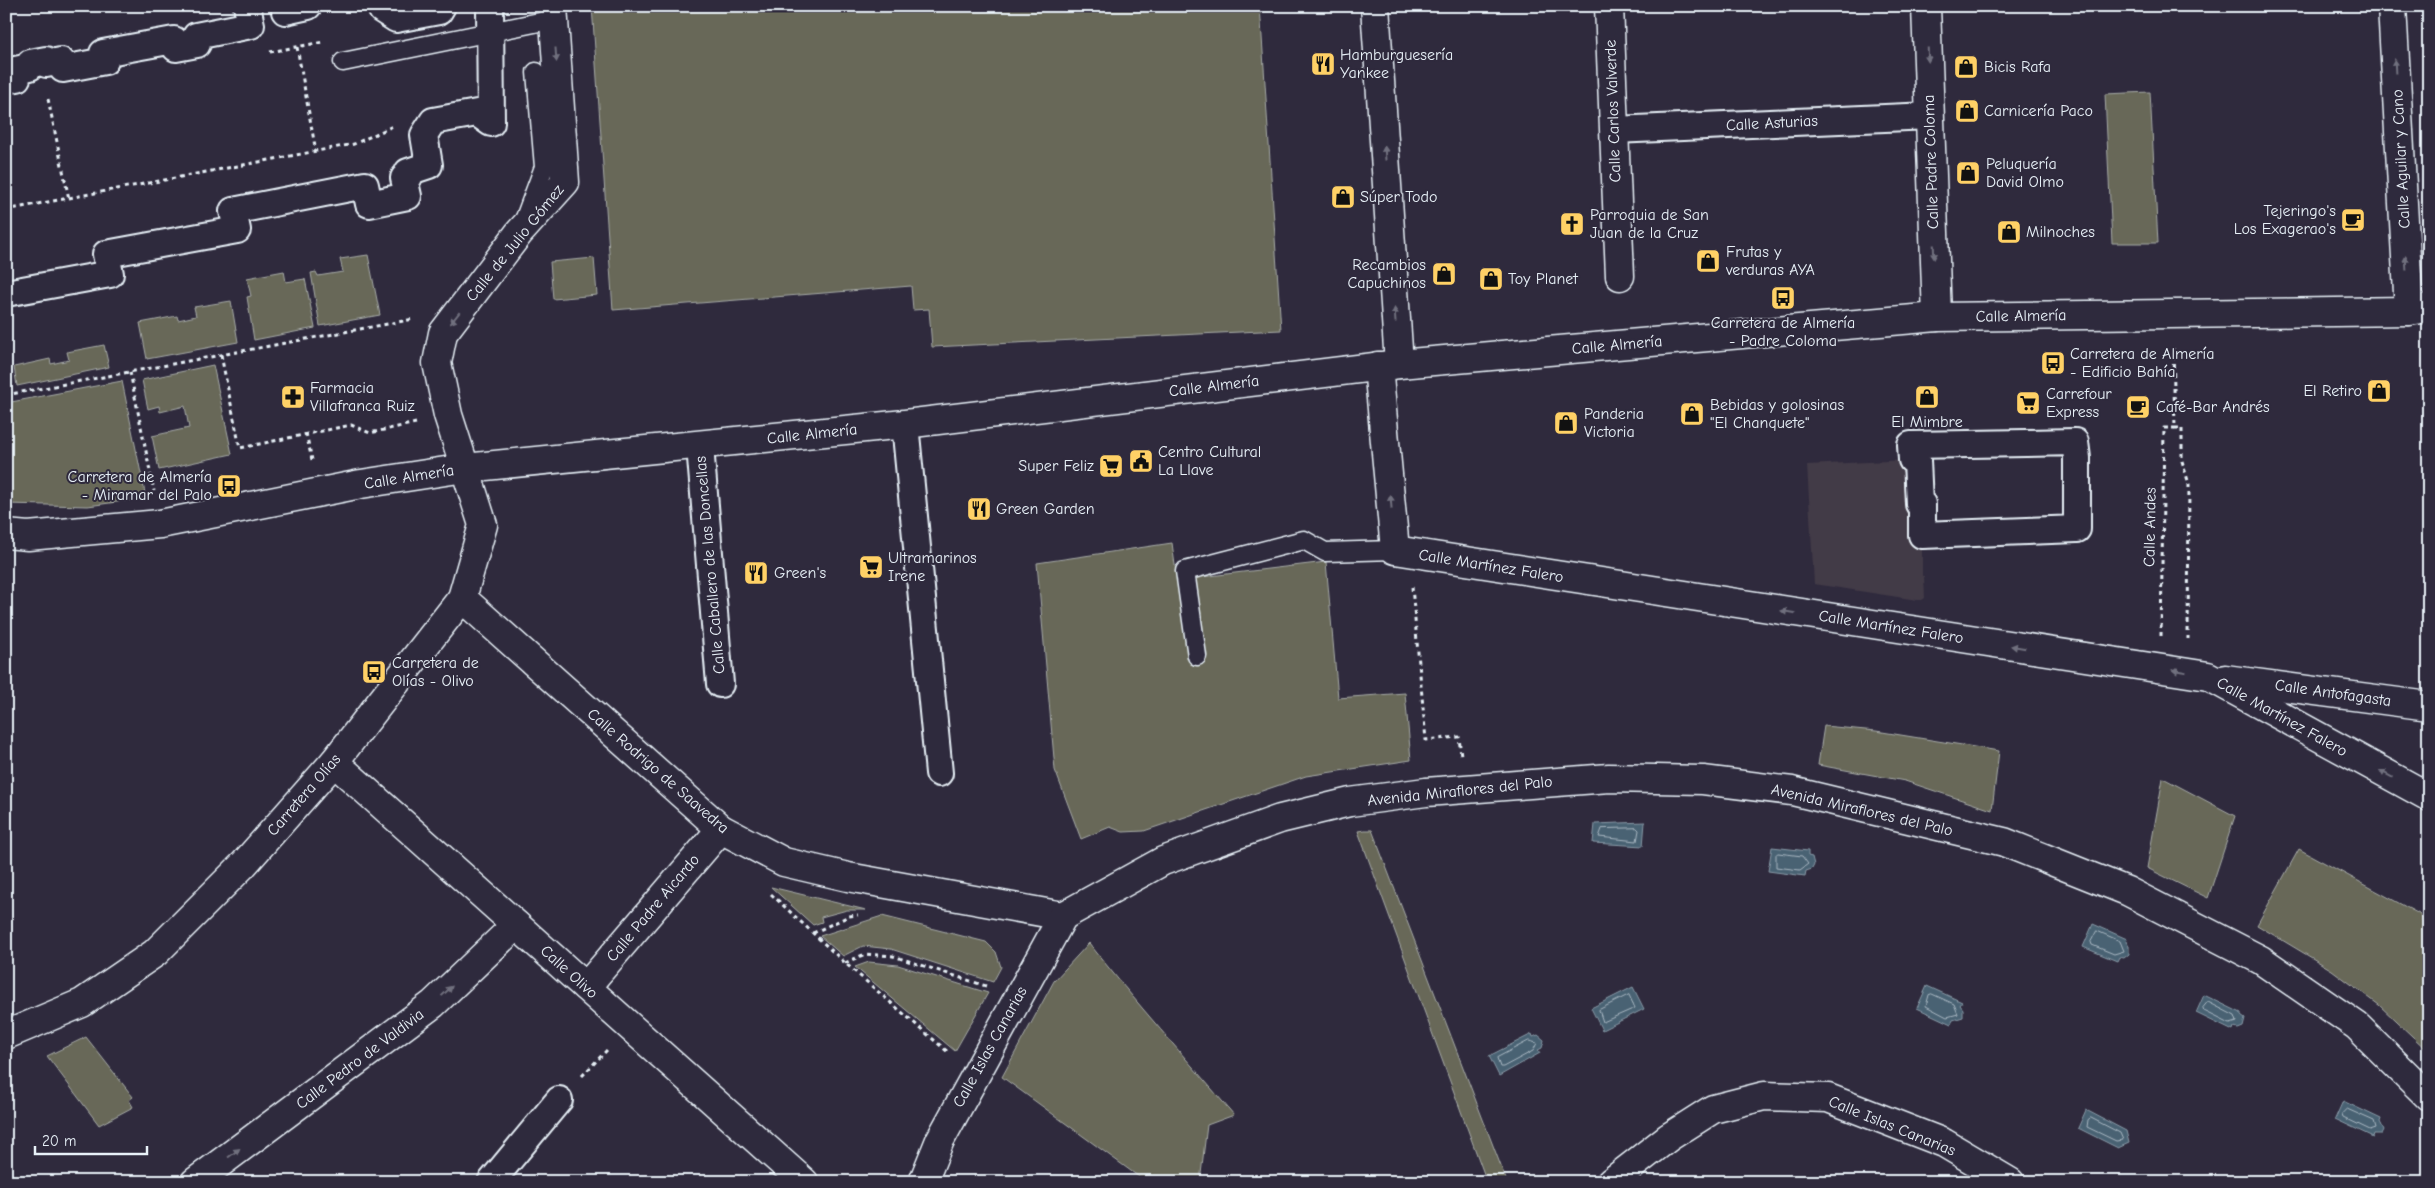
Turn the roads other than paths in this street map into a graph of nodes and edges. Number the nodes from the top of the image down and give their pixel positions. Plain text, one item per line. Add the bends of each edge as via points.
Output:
1 (248, 6) edge
2 (285, 6) edge
3 (308, 6) edge
4 (381, 6) edge
5 (442, 6) edge
6 (490, 6) edge
7 (1375, 6) edge
8 (1609, 6) edge
9 (1926, 6) edge
10 (2392, 6) edge
11 (554, 13) edge
12 (490, 33) junction
13 (343, 62) dead end
14 (536, 72) dead end
15 (6, 80) edge
16 (1930, 116) junction
17 (1614, 130) junction
18 (520, 233) junction
19 (1620, 276) dead end
20 (6, 293) edge
21 (2419, 310) edge
22 (1938, 318) junction
23 (1389, 365) junction
24 (905, 424) junction
25 (700, 446) junction
26 (465, 468) junction
27 (2077, 529) joint
28 (6, 534) edge
29 (1396, 550) junction
30 (462, 598) junction
31 (1197, 656) dead end
32 (2208, 676) junction
33 (720, 684) dead end
34 (2429, 706) edge
35 (334, 762) junction
36 (939, 773) dead end
37 (2429, 797) edge
38 (720, 829) junction
39 (1063, 916) junction
40 (516, 925) junction
41 (586, 987) junction
42 (6, 1035) edge
43 (2429, 1097) edge
44 (559, 1100) road end
45 (195, 1182) edge
46 (491, 1182) edge
47 (804, 1182) edge
48 (923, 1182) edge
49 (1611, 1182) edge
50 (2010, 1182) edge

1 - 15 street via 251,25 196,36 197,44 176,48 174,40 119,50 103,53 105,61 63,69 62,61 30,63 30,67 15,70 17,78
2 - 3 street via 285,11
4 - 5 street via 396,20 439,11
6 - 12 street
23 -> 7 street
8 - 17 street, Calle Carlos Valverde
9 -> 16 street, Calle Padre Coloma
21 -> 10 street, Calle Aguilar y Cano
11 - 12 lane
11 -> 18 street, Calle de Julio Gómez via 565,182
12 - 13 lane
12 - 20 street via 491,123 477,113 433,121 424,135 429,166 408,172 409,177 404,178 408,196 369,204 365,185 233,211 237,230 106,254 110,274
14 - 18 lane via 544,167
16 - 17 street, Calle Asturias
16 -> 22 street, Calle Padre Coloma
17 - 19 street, Calle Carlos Valverde
18 -> 26 street, Calle de Julio Gómez via 444,333 437,363 448,415
21 - 22 street, Calle Almería
22 - 23 street, Calle Almería
23 - 24 street, Calle Almería
29 -> 23 street
24 - 25 street, Calle Almería
24 - 36 street
25 - 26 street, Calle Almería
25 - 33 street, Calle Caballero de las Doncellas
26 - 28 street, Calle Almería via 361,484 160,524 28,536
26 - 30 street, Carretera Olías via 484,524
27 - 27 street via 1922,535 1922,504 1919,504 1916,460 1912,460 1911,444 2075,442
29 - 31 lane, Calle Martínez Falero via 1325,552 1304,540 1185,572
32 -> 29 street, Calle Martínez Falero
30 - 35 street, Carretera Olías
30 - 38 street, Calle Rodrigo de Saavedra
32 - 34 street, Calle Antofagasta
37 -> 32 street, Calle Martínez Falero
35 - 40 street, Calle Olivo
35 - 42 street, Carretera Olías via 244,864 155,953 82,1003
38 - 39 street, Calle Rodrigo de Saavedra via 784,862 848,877
38 - 41 street, Calle Padre Aicardo
39 - 43 street, Avenida Miraflores del Palo via 1163,861 1280,819 1350,802 1426,792 1609,778 1702,780 1792,791 2004,842 2127,891 2261,960 2358,1026
39 - 48 street, Calle Islas Canarias via 940,1140
40 - 41 street, Calle Olivo
45 -> 40 street, Calle Pedro de Valdivia via 433,1004
41 - 47 street, Calle Olivo
44 - 46 street
49 - 50 street, Calle Islas Canarias via 1669,1137 1713,1109 1764,1096 1828,1098 1944,1143

